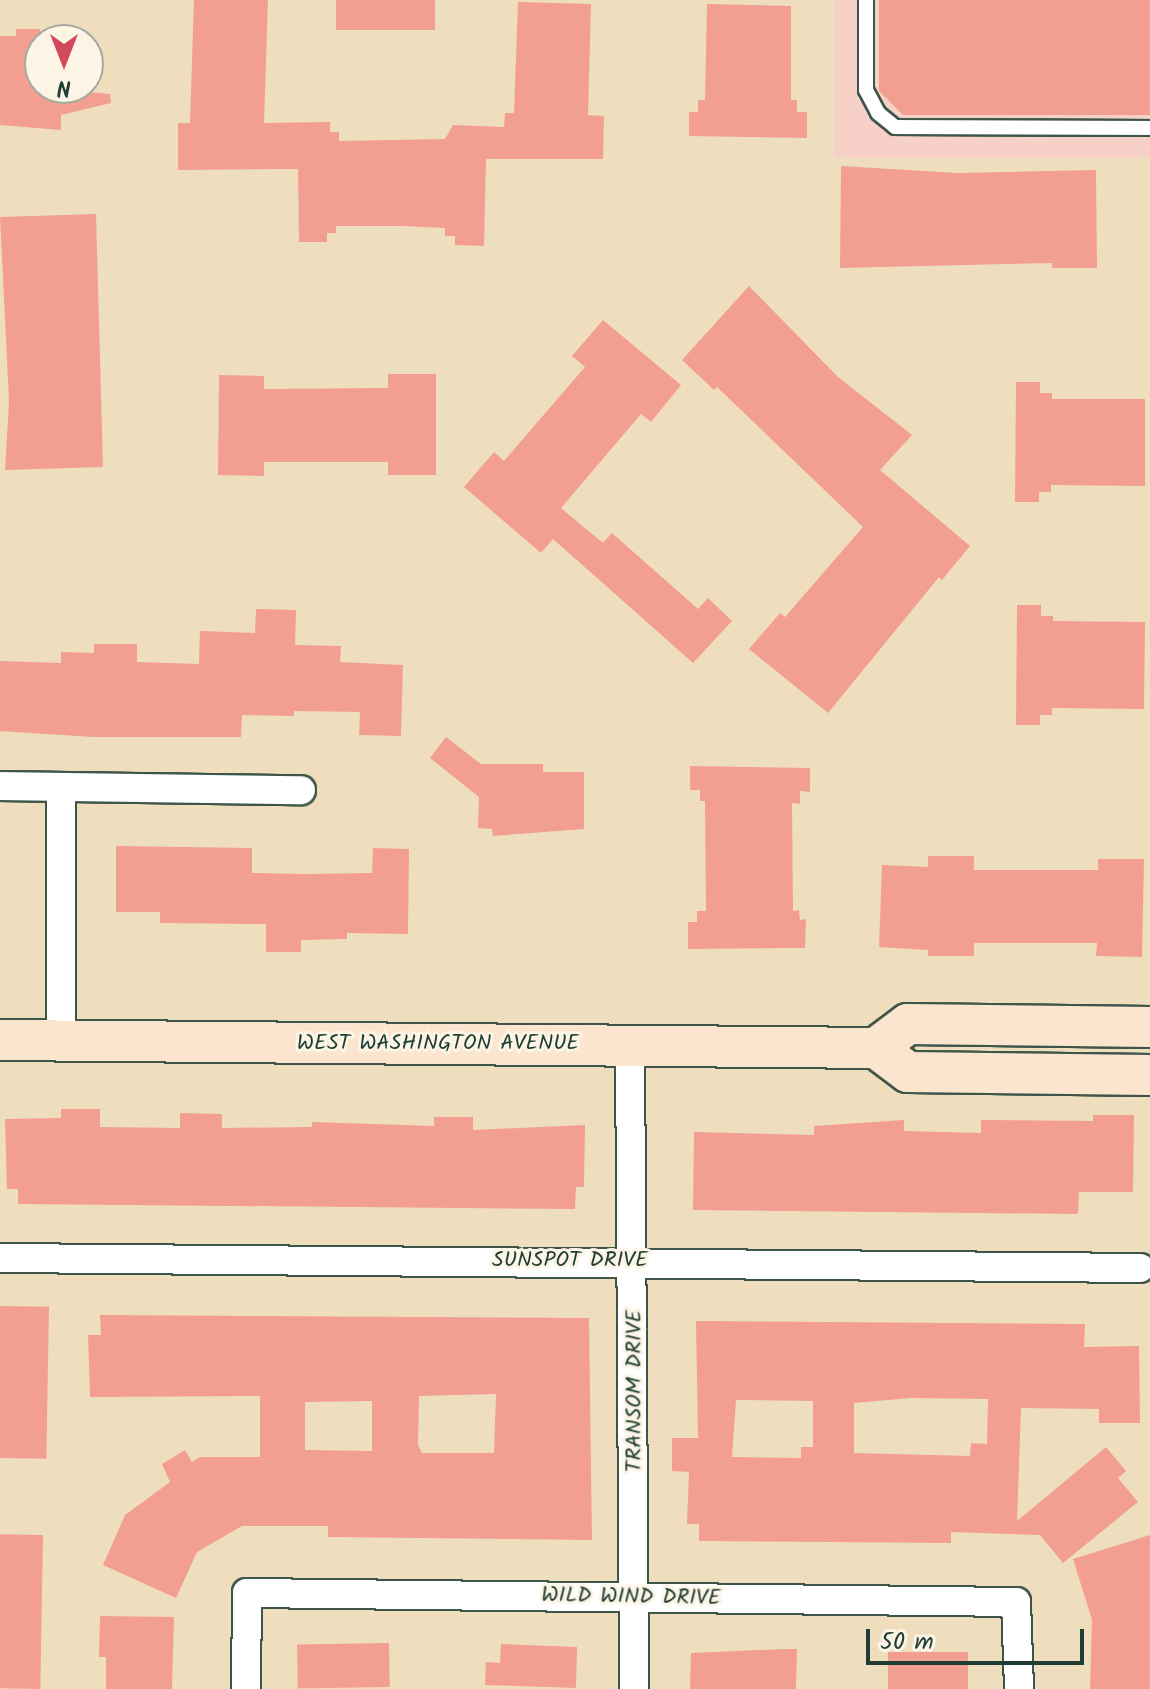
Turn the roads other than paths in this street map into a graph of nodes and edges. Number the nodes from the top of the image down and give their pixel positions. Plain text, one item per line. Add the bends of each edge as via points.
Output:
1 (866, 0) edge
2 (1150, 128) edge
3 (0, 786) edge
4 (61, 787) junction
5 (301, 790) dead end
6 (1150, 1027) edge
7 (0, 1040) edge
8 (61, 1042) junction
9 (630, 1045) junction
10 (876, 1048) junction
11 (1150, 1075) edge
12 (0, 1258) edge
13 (635, 1261) junction
14 (1140, 1268) dead end
15 (636, 1597) junction
16 (246, 1689) edge
17 (634, 1689) edge
18 (1019, 1689) edge

1 - 2 lane via 866,90 878,113 895,127
3 - 4 street
4 - 5 street
4 - 8 street
6 - 10 main road via 908,1024
7 - 8 main road, WEST WASHINGTON AVENUE
8 - 9 main road, WEST WASHINGTON AVENUE
9 - 10 main road, WEST WASHINGTON AVENUE
9 - 13 street, TRANSOM DRIVE
10 - 11 main road via 908,1072
12 - 13 street, SUNSPOT DRIVE
13 - 14 street, SUNSPOT DRIVE
13 - 15 street, TRANSOM DRIVE
15 - 16 street, WILD WIND DRIVE via 247,1593
15 - 17 street, TRANSOM DRIVE
15 - 18 street, WILD WIND DRIVE via 1016,1602

